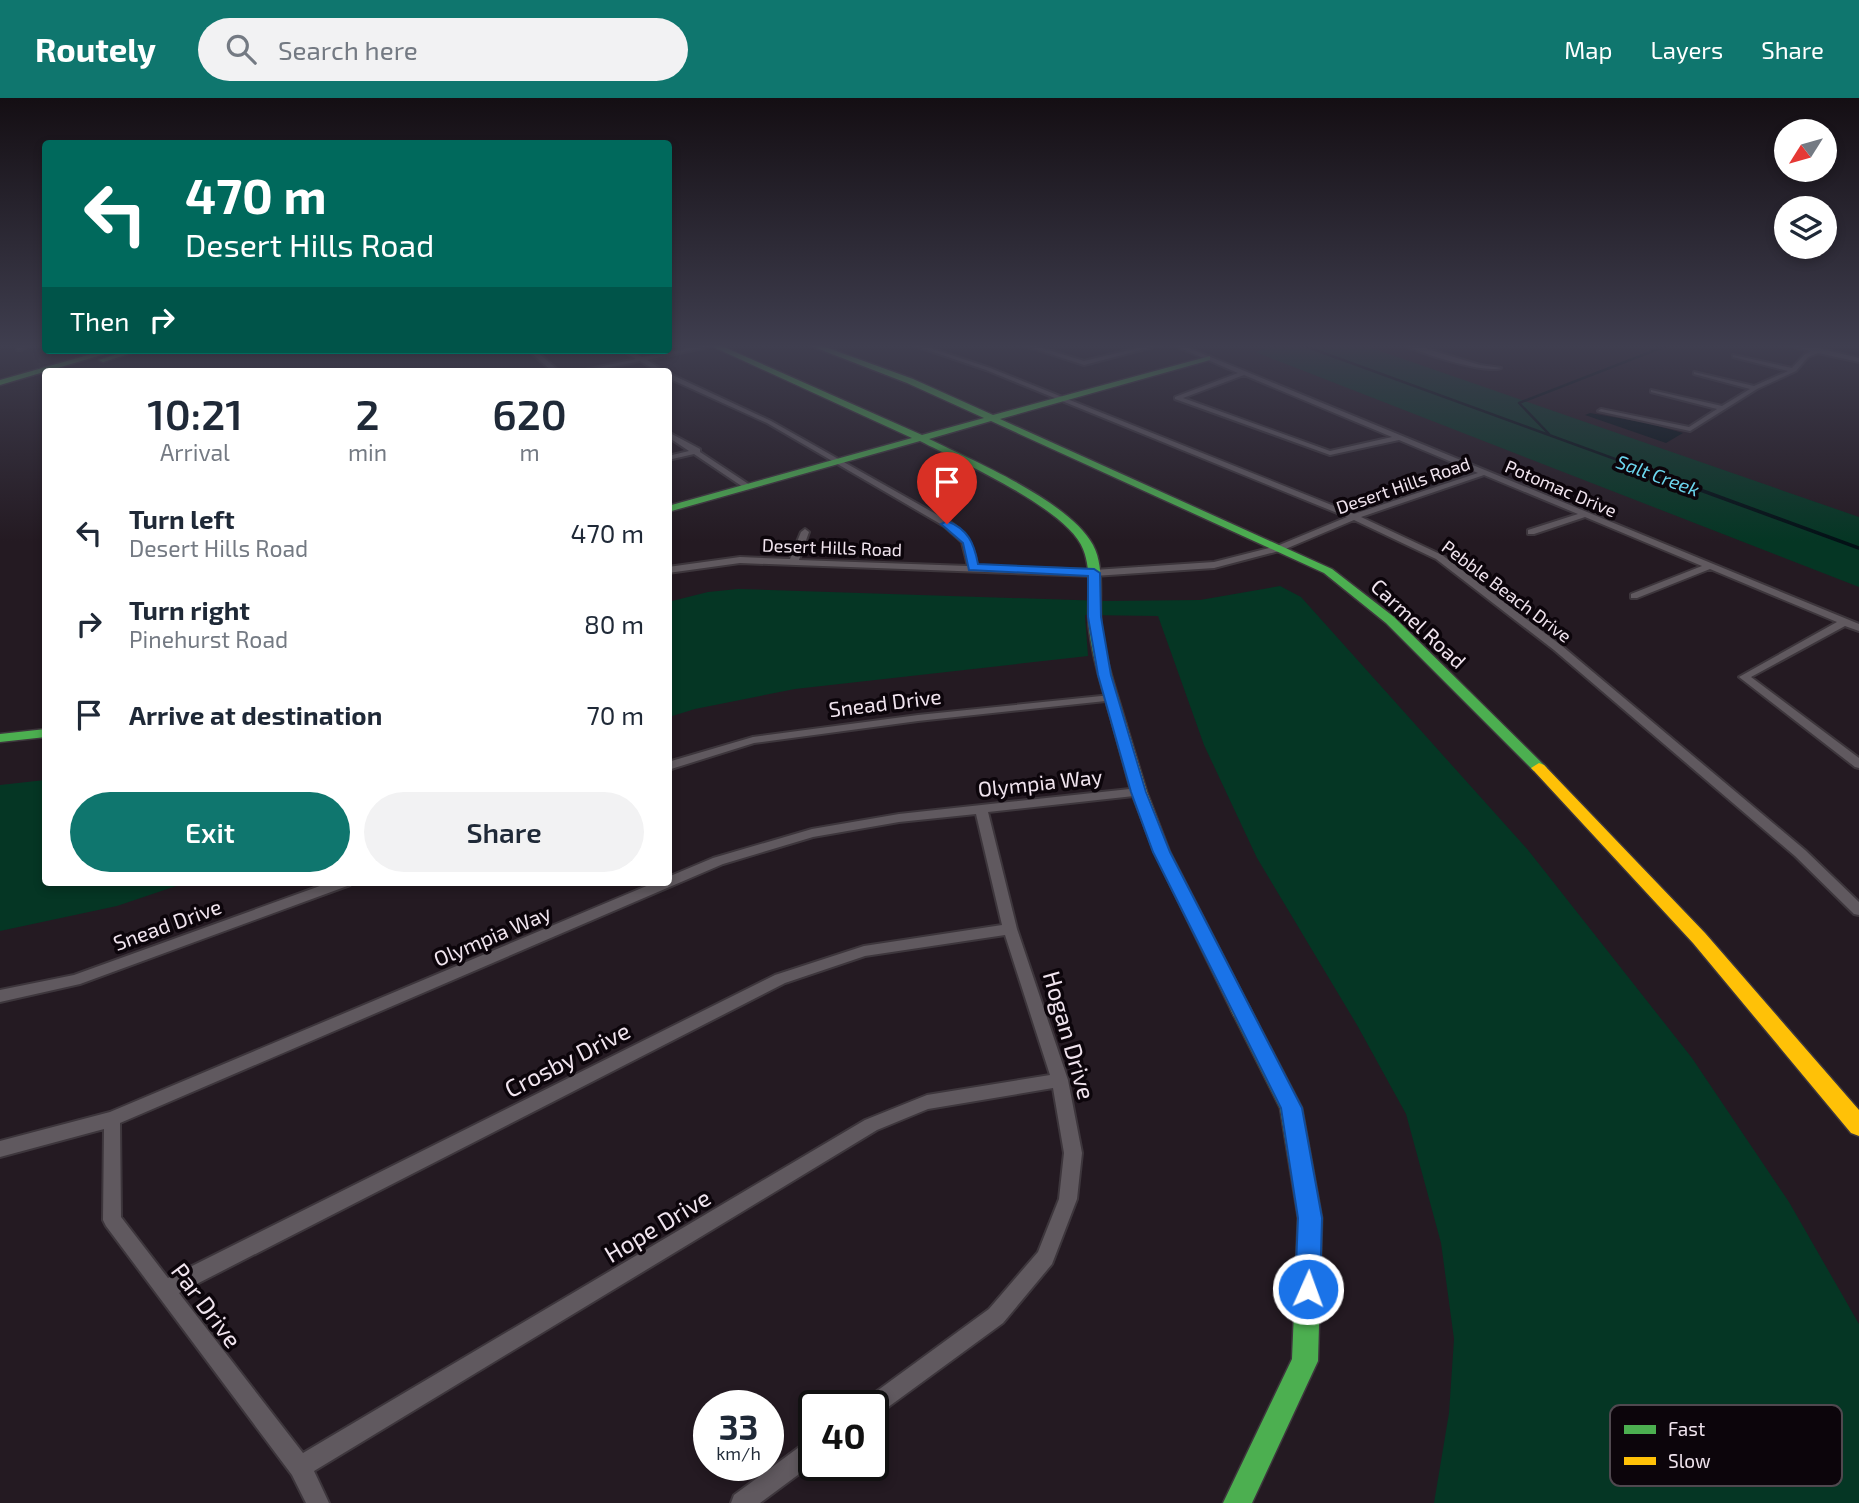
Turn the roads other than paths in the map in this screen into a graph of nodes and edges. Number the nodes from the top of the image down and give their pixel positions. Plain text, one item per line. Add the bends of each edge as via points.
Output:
1 (742, 410) edge
2 (860, 410) edge
3 (975, 410) edge
4 (1025, 410) edge
5 (1089, 410) edge
6 (1209, 410) edge
7 (1331, 410) edge
8 (1720, 410) edge
9 (1601, 411) dead end
10 (994, 418) junction
11 (672, 436) edge
12 (1398, 438) junction
13 (919, 439) junction
14 (697, 451) junction
15 (672, 457) edge
16 (838, 462) junction
17 (1484, 473) junction
18 (749, 487) junction
19 (672, 508) edge
20 (1584, 515) junction
21 (1354, 517) junction
22 (805, 532) dead end
23 (1531, 532) dead end
24 (1280, 548) junction
25 (794, 561) junction
26 (973, 567) junction
27 (1707, 567) junction
28 (672, 569) edge
29 (1094, 573) junction
30 (1634, 596) dead end
31 (1845, 622) junction
32 (1859, 628) edge
33 (1111, 698) junction
34 (42, 733) edge
35 (0, 738) edge
36 (1859, 764) edge
37 (672, 765) edge
38 (1139, 792) junction
39 (981, 809) junction
40 (672, 881) edge
41 (334, 886) edge
42 (659, 886) edge
43 (1859, 910) edge
44 (1010, 929) junction
45 (0, 996) edge
46 (1060, 1080) junction
47 (112, 1119) junction
48 (1859, 1126) edge
49 (0, 1149) edge
50 (165, 1290) junction
51 (889, 1394) edge
52 (798, 1462) edge
53 (300, 1467) junction
54 (318, 1503) edge
55 (741, 1503) edge
56 (1237, 1503) edge

1 - 16 street
2 - 13 main road
3 - 10 main road, Carmel Road
4 - 10 main road
5 - 21 street, Pebble Beach Drive
6 - 12 street via 1330,453
7 - 12 street, Potomac Drive
8 - 9 street via 1690,429
10 - 13 main road
10 - 24 main road, Carmel Road
11 - 14 street
12 - 17 street, Potomac Drive
13 - 16 main road
13 - 29 main road via 1059,513 1087,544
14 - 15 street
14 - 18 street
16 - 18 main road
16 - 26 street via 960,533 968,543
17 - 20 street, Potomac Drive
17 - 21 street, Desert Hills Road
18 - 19 main road
20 - 23 street
20 - 27 street, Potomac Drive
21 - 24 street, Desert Hills Road
21 - 43 street, Pebble Beach Drive via 1439,557 1558,648 1800,853
22 - 25 street
24 - 29 street, Desert Hills Road via 1214,565
24 - 48 main road, Carmel Road via 1328,571 1390,620 1548,777 1699,938
25 - 26 street, Desert Hills Road
25 - 28 street, Desert Hills Road via 740,560
26 - 29 street, Desert Hills Road
27 - 30 street
27 - 31 street, Potomac Drive
29 - 33 main road via 1094,617
31 - 32 street, Potomac Drive
31 - 36 street via 1744,677
33 - 37 street, Snead Drive via 753,740
33 - 38 main road
34 - 35 main road
38 - 39 street, Olympia Way
38 - 56 main road via 1162,852 1291,1108 1310,1218 1305,1361
39 - 40 street, Olympia Way via 812,833 718,861
39 - 44 street, Hogan Drive
41 - 45 street, Snead Drive via 75,980
42 - 47 street, Olympia Way
44 - 46 street, Hogan Drive
44 - 50 street, Crosby Drive via 864,951 779,979
46 - 51 street, Hogan Drive via 1073,1153 1068,1199 1045,1258 996,1316
46 - 53 street, Hope Drive via 927,1102 871,1125
47 - 49 street, Olympia Way
47 - 50 street, Par Drive via 112,1220
50 - 53 street, Par Drive
52 - 55 street
53 - 54 street, Par Drive

